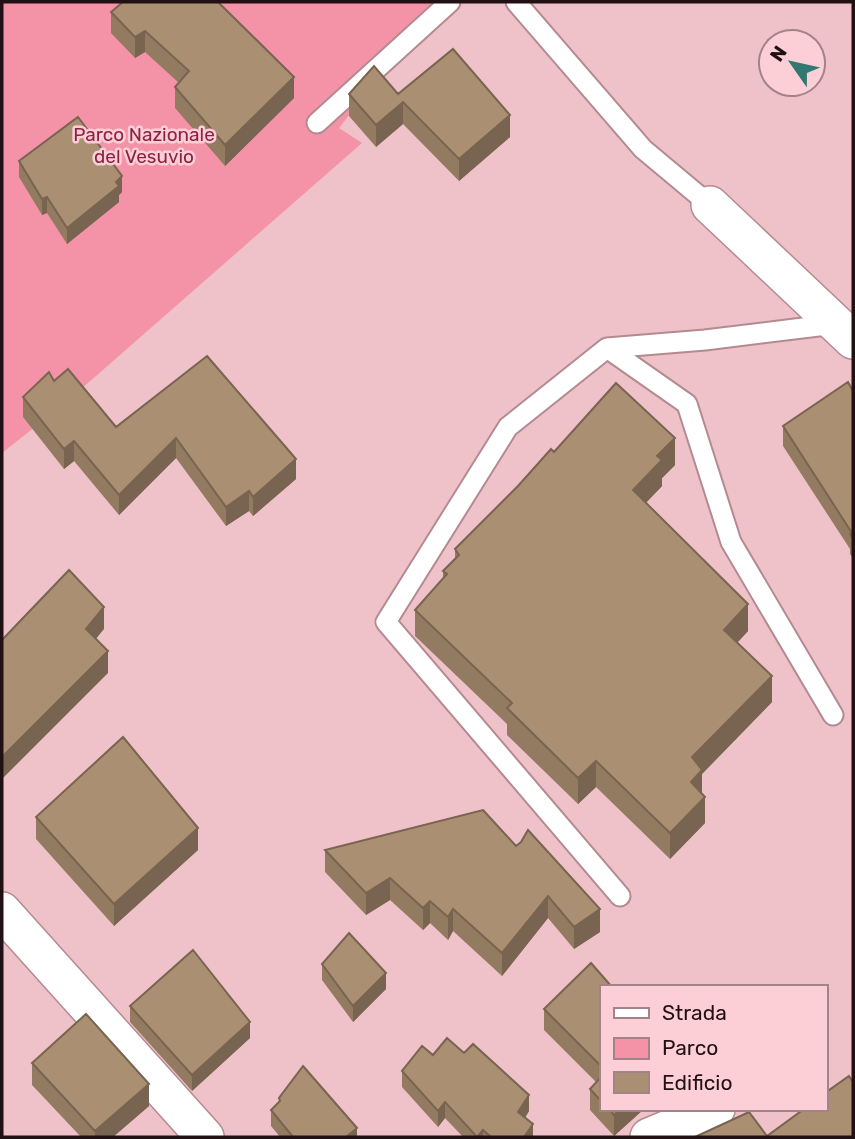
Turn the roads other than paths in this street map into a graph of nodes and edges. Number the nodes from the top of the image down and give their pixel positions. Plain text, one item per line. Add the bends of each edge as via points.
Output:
1 (450, 2) edge
2 (516, 2) edge
3 (317, 123) dead end
4 (710, 205) joint
5 (844, 332) edge
6 (607, 348) junction
7 (833, 715) dead end
8 (620, 896) dead end
9 (2, 911) edge
10 (711, 1111) edge
11 (205, 1137) edge
12 (649, 1137) edge

1 - 3 lane
2 - 4 lane via 643,149
4 - 5 street
5 - 6 lane
6 - 7 lane via 687,404 731,542
6 - 8 lane via 508,427 387,622
9 - 11 street
10 - 12 street

